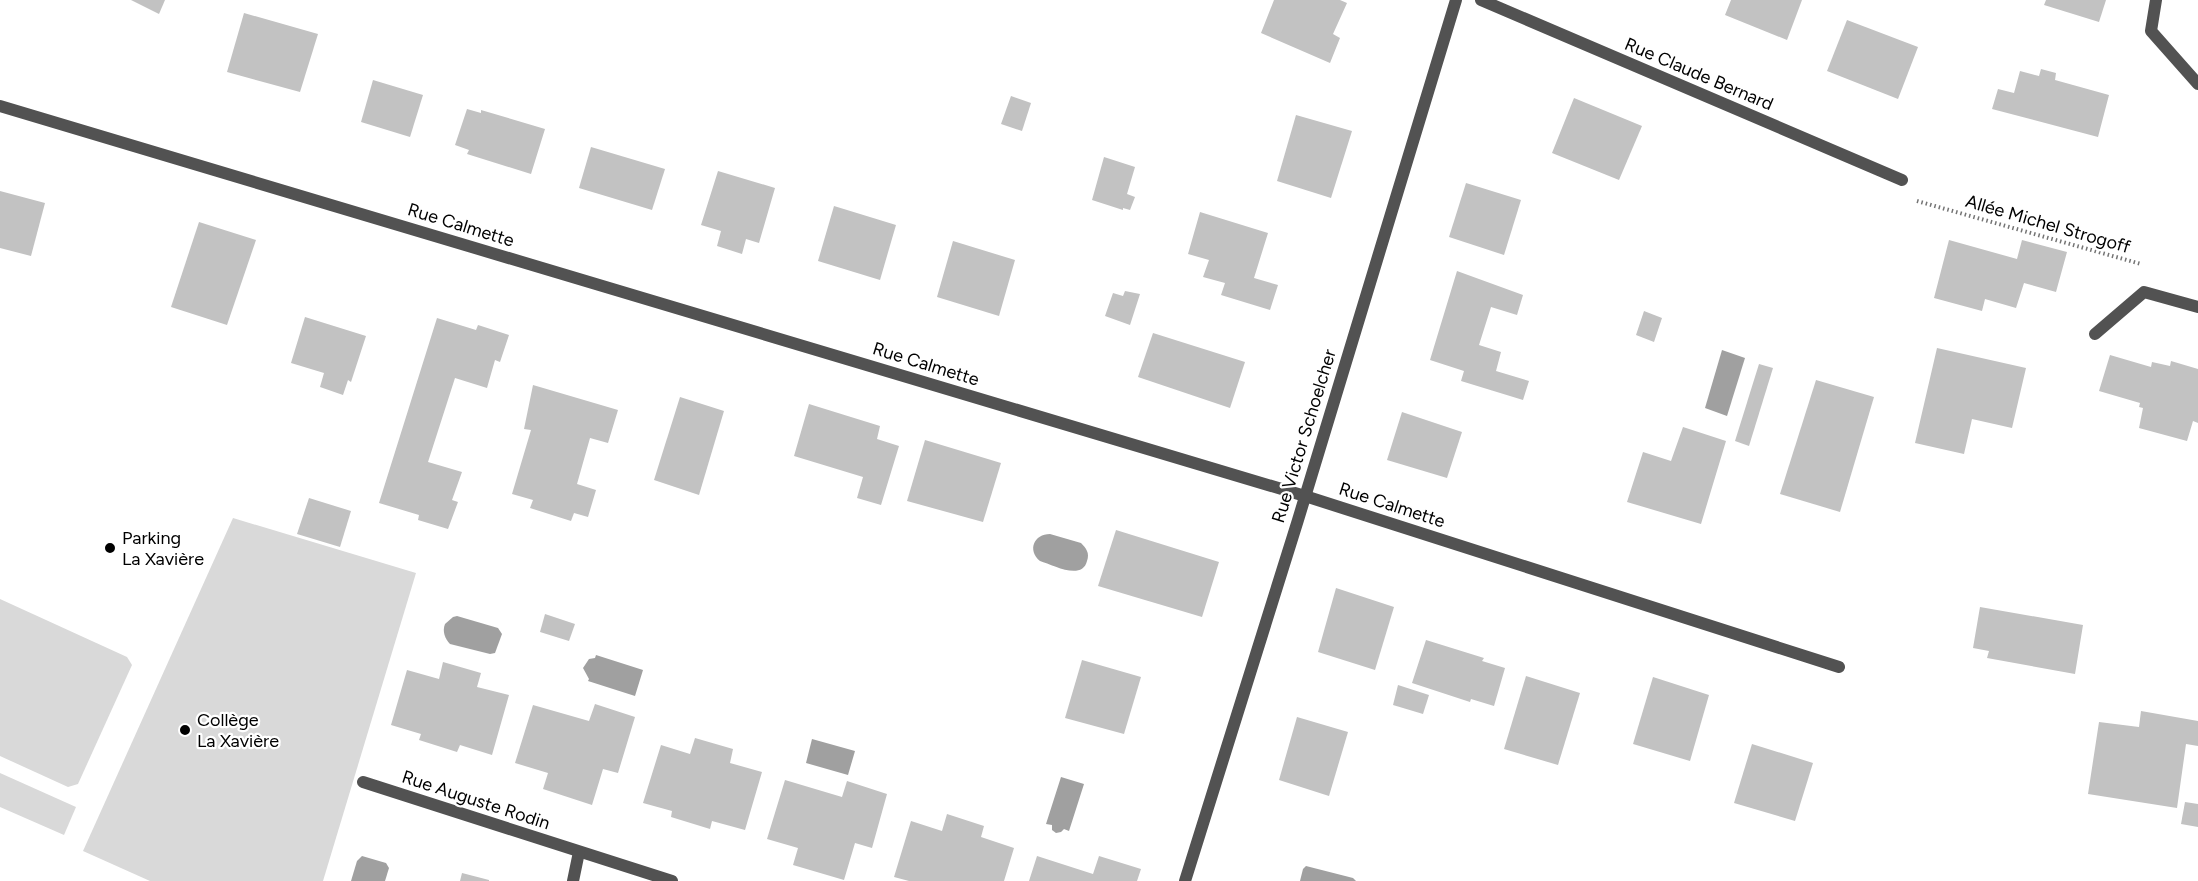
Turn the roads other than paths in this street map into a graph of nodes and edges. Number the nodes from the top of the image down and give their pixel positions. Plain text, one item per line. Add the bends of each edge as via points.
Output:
1 (1456, 0) edge
2 (1481, 0) edge
3 (2156, 0) edge
4 (2198, 84) edge
5 (0, 106) edge
6 (1902, 180) road end
7 (2198, 307) edge
8 (2095, 334) dead end
9 (1305, 496) junction
10 (1839, 667) dead end
11 (363, 782) dead end
12 (579, 852) junction
13 (573, 881) edge
14 (672, 881) edge
15 (1185, 881) edge

1 - 9 street, Rue Victor Schoelcher
2 - 6 street, Rue Claude Bernard
3 - 4 street via 2151,31
5 - 9 street, Rue Calmette
7 - 8 street via 2144,292
9 - 10 street, Rue Calmette
9 - 15 street, Rue Victor Schoelcher
11 - 12 street, Rue Auguste Rodin
12 - 13 street
12 - 14 street, Rue Auguste Rodin

